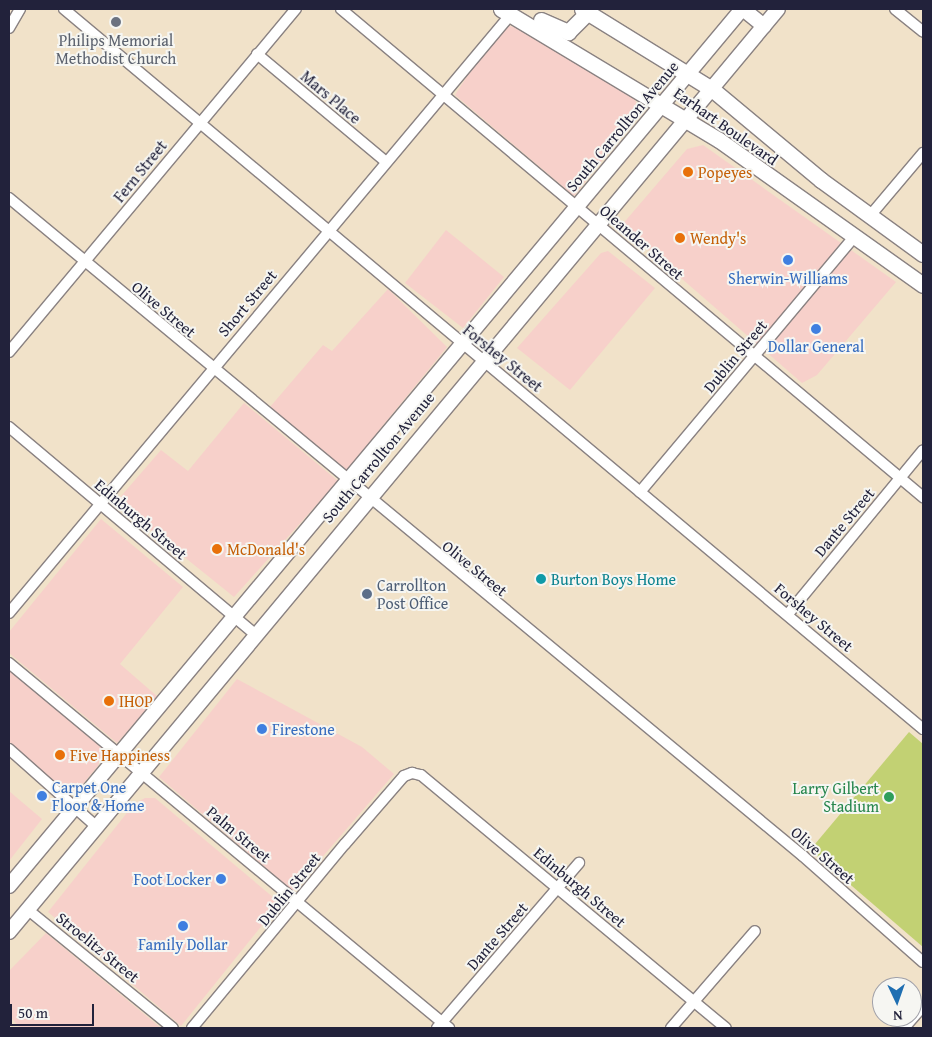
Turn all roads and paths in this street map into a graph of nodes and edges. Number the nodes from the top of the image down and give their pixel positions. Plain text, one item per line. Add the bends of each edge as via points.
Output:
1 (20, 9) edge
2 (64, 9) edge
3 (296, 9) edge
4 (341, 9) edge
5 (743, 9) edge
6 (778, 9) edge
7 (895, 9) edge
8 (585, 10) edge
9 (506, 11) edge
10 (764, 26) junction
11 (9, 28) edge
12 (923, 32) edge
13 (257, 54) junction
14 (688, 74) junction
15 (713, 90) junction
16 (442, 95) junction
17 (662, 104) junction
18 (687, 121) junction
19 (198, 123) junction
20 (923, 153) edge
21 (386, 162) junction
22 (9, 198) edge
23 (577, 206) junction
24 (869, 217) junction
25 (599, 225) junction
26 (328, 230) junction
27 (853, 238) junction
28 (923, 254) edge
29 (86, 262) junction
30 (923, 285) edge
31 (462, 343) junction
32 (9, 352) edge
33 (753, 358) junction
34 (482, 359) junction
35 (212, 369) junction
36 (9, 427) edge
37 (923, 450) edge
38 (900, 478) junction
39 (349, 482) junction
40 (640, 492) junction
41 (923, 497) edge
42 (366, 498) junction
43 (98, 504) junction
44 (9, 612) edge
45 (788, 614) junction
46 (234, 617) junction
47 (254, 633) junction
48 (9, 662) edge
49 (923, 729) edge
50 (9, 749) edge
51 (120, 754) junction
52 (142, 772) junction
53 (412, 773) joint
54 (75, 807) junction
55 (96, 827) junction
56 (579, 863) dead end
57 (9, 886) edge
58 (559, 888) junction
59 (298, 903) junction
60 (27, 909) junction
61 (9, 932) edge
62 (755, 932) dead end
63 (923, 962) edge
64 (694, 1000) junction
65 (923, 1006) edge
66 (443, 1026) edge
67 (173, 1028) edge
68 (192, 1028) edge
69 (671, 1028) edge
70 (726, 1028) edge
71 (904, 1028) edge

1 - 11 street
2 - 19 street, Forshey Street
3 - 13 street, Fern Street
4 - 16 street, Oleander Street
5 - 10 main road
5 - 14 main road, South Carrollton Avenue
6 - 10 main road, South Carrollton Avenue
7 - 12 street
8 - 9 main road via 568,32 538,18
8 - 14 main road, Earhart Boulevard
9 - 16 street, Short Street
9 - 17 main road, Earhart Boulevard
10 - 15 main road, South Carrollton Avenue
13 - 19 street, Fern Street
13 - 21 street, Mars Place
14 - 15 main road, Earhart Boulevard
14 - 17 main road, South Carrollton Avenue
15 - 18 main road, South Carrollton Avenue
15 - 24 main road, Earhart Boulevard
16 - 21 street, Short Street
16 - 23 street, Oleander Street
17 - 18 main road, Earhart Boulevard
17 - 23 main road, South Carrollton Avenue
18 - 25 main road, South Carrollton Avenue
18 - 27 main road, Earhart Boulevard
19 - 26 street, Forshey Street
19 - 29 street, Fern Street
20 - 24 street
21 - 26 street, Short Street
22 - 29 street, Olive Street
23 - 25 street, Oleander Street
23 - 31 main road, South Carrollton Avenue
24 - 28 main road, Earhart Boulevard
25 - 33 street, Oleander Street
25 - 34 main road, South Carrollton Avenue
26 - 31 street, Forshey Street
26 - 35 street, Short Street
27 - 30 main road, Earhart Boulevard
27 - 33 street, Dublin Street
29 - 32 street, Fern Street
29 - 35 street, Olive Street
31 - 34 street, Forshey Street
31 - 39 main road, South Carrollton Avenue
33 - 38 street, Oleander Street
33 - 40 street, Dublin Street
34 - 40 street, Forshey Street
34 - 42 main road, South Carrollton Avenue
35 - 39 street, Olive Street
35 - 43 street, Short Street
36 - 43 street, Edinburgh Street
37 - 38 street, Dante Street
38 - 41 street, Oleander Street
38 - 45 street, Dante Street
39 - 42 street, Olive Street
39 - 46 main road, South Carrollton Avenue
40 - 45 street, Forshey Street
42 - 47 main road, South Carrollton Avenue
42 - 63 street, Olive Street
43 - 44 street, Short Street
43 - 46 street, Edinburgh Street
45 - 49 street, Forshey Street
46 - 47 street, Edinburgh Street
46 - 51 main road, South Carrollton Avenue
47 - 52 main road, South Carrollton Avenue
48 - 51 street, Palm Street
50 - 54 street
51 - 52 street, Palm Street
51 - 54 main road, South Carrollton Avenue
52 - 55 main road, South Carrollton Avenue
52 - 59 street, Palm Street
53 - 58 street, Edinburgh Street via 422,775
53 - 59 street, Dublin Street via 396,785
54 - 55 street
54 - 57 main road, South Carrollton Avenue
55 - 60 main road, South Carrollton Avenue
56 - 58 street, Dante Street
58 - 64 street, Edinburgh Street
58 - 66 street, Dante Street
59 - 66 street, Palm Street
59 - 68 street, Dublin Street
60 - 61 main road, South Carrollton Avenue
60 - 67 street, Stroelitz Street
62 - 64 street
64 - 69 street
64 - 70 street, Edinburgh Street
65 - 71 street

